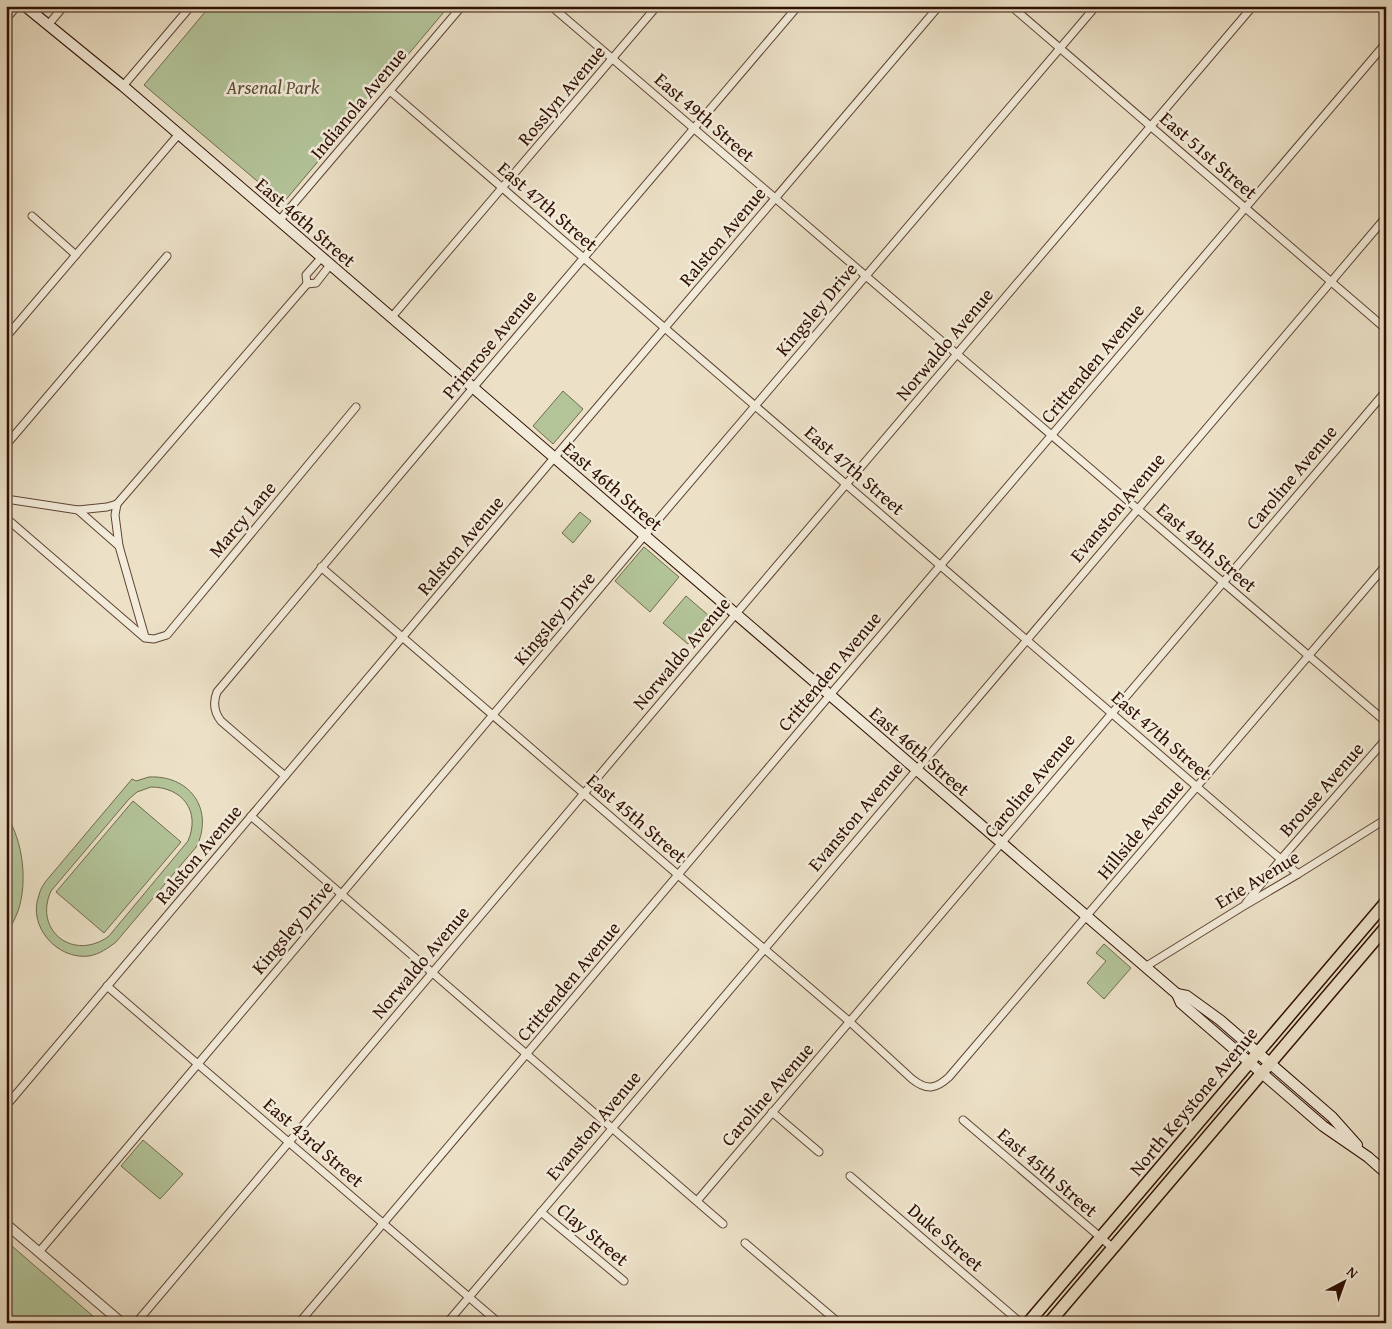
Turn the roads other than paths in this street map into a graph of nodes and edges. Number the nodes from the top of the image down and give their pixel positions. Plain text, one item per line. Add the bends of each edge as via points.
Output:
1 (17, 6) edge
2 (25, 6) edge
3 (64, 6) edge
4 (191, 6) edge
5 (462, 6) edge
6 (551, 6) edge
7 (657, 6) edge
8 (798, 6) edge
9 (939, 6) edge
10 (1011, 6) edge
11 (1096, 6) edge
12 (1253, 6) edge
13 (6, 19) edge
14 (48, 25) junction
15 (1386, 43) edge
16 (1060, 48) junction
17 (612, 59) junction
18 (123, 86) junction
19 (390, 91) junction
20 (1151, 126) junction
21 (694, 129) junction
22 (178, 134) junction
23 (503, 188) junction
24 (775, 199) junction
25 (1245, 208) junction
26 (32, 216) dead end
27 (1386, 217) edge
28 (279, 221) junction
29 (76, 254) junction
30 (167, 256) dead end
31 (321, 258) junction
32 (584, 258) junction
33 (330, 266) junction
34 (866, 276) junction
35 (1331, 282) junction
36 (307, 284) junction
37 (391, 318) junction
38 (665, 328) junction
39 (1386, 329) edge
40 (6, 337) edge
41 (957, 354) junction
42 (473, 388) junction
43 (1386, 391) edge
44 (755, 406) junction
45 (356, 407) dead end
46 (1052, 435) junction
47 (6, 446) edge
48 (554, 458) junction
49 (846, 484) junction
50 (6, 499) edge
51 (117, 504) junction
52 (1137, 509) junction
53 (78, 510) junction
54 (6, 518) edge
55 (644, 536) junction
56 (119, 546) junction
57 (1386, 565) edge
58 (941, 566) junction
59 (321, 567) junction
60 (1223, 582) junction
61 (735, 614) junction
62 (145, 638) junction
63 (402, 638) junction
64 (1026, 639) junction
65 (1309, 656) junction
66 (830, 696) junction
67 (1112, 713) junction
68 (493, 716) junction
69 (1386, 722) edge
70 (1386, 739) edge
71 (916, 770) junction
72 (285, 776) junction
73 (1197, 787) junction
74 (584, 794) junction
75 (251, 816) junction
76 (1386, 819) edge
77 (1001, 843) junction
78 (1281, 859) junction
79 (1298, 874) junction
80 (678, 875) junction
81 (341, 894) junction
82 (1386, 902) edge
83 (1242, 907) junction
84 (1087, 917) junction
85 (1386, 927) edge
86 (764, 949) junction
87 (1145, 967) junction
88 (432, 973) junction
89 (107, 986) junction
90 (1177, 994) junction
91 (850, 1022) junction
92 (1258, 1052) junction
93 (527, 1054) junction
94 (1249, 1062) junction
95 (1270, 1063) junction
96 (198, 1064) junction
97 (1262, 1073) junction
98 (934, 1087) joint
99 (6, 1106) edge
100 (772, 1112) junction
101 (963, 1120) dead end
102 (612, 1128) junction
103 (289, 1142) junction
104 (819, 1152) dead end
105 (1368, 1157) junction
106 (1386, 1173) edge
107 (850, 1176) dead end
108 (697, 1201) junction
109 (541, 1212) junction
110 (383, 1223) junction
111 (6, 1224) edge
112 (723, 1224) dead end
113 (1100, 1238) junction
114 (745, 1243) dead end
115 (1113, 1248) junction
116 (39, 1252) junction
117 (624, 1282) dead end
118 (469, 1297) junction
119 (122, 1323) edge
120 (136, 1323) edge
121 (299, 1323) edge
122 (447, 1323) edge
123 (499, 1323) edge
124 (839, 1323) edge
125 (1021, 1323) edge
126 (1028, 1323) edge
127 (1049, 1323) edge

1 - 13 street
2 - 14 main road, East 46th Street
3 - 14 street
4 - 18 street
5 - 19 street, Indianola Avenue
6 - 17 street, East 49th Street
7 - 17 street, Rosslyn Avenue
8 - 21 street, Primrose Avenue
9 - 24 street, Ralston Avenue
10 - 16 street, East 51st Street
11 - 16 street, Kingsley Drive
12 - 20 street, Norwaldo Avenue
14 - 18 main road, East 46th Street
15 - 25 street, Crittenden Avenue
16 - 20 street, East 51st Street
16 - 34 street, Kingsley Drive
17 - 21 street, East 49th Street
17 - 23 street, Rosslyn Avenue
18 - 22 main road, East 46th Street
19 - 23 street, East 47th Street
19 - 28 street, Indianola Avenue
20 - 25 street, East 51st Street
20 - 41 street, Norwaldo Avenue
21 - 24 street, East 49th Street
21 - 32 street, Primrose Avenue
22 - 28 main road, East 46th Street
22 - 29 street
23 - 32 street, East 47th Street
23 - 37 street, Rosslyn Avenue
24 - 34 street, East 49th Street
24 - 38 street, Ralston Avenue
25 - 35 street, East 51st Street
25 - 46 street, Crittenden Avenue
26 - 29 street
27 - 35 street, Evanston Avenue
28 - 31 main road, East 46th Street
29 - 40 street
30 - 47 street
31 - 33 main road, East 46th Street
31 - 36 street via 306,275
32 - 38 street, East 47th Street
32 - 42 street, Primrose Avenue
33 - 36 street via 316,283
33 - 37 main road, East 46th Street
34 - 41 street, East 49th Street
34 - 44 street, Kingsley Drive
35 - 39 street, East 51st Street
35 - 52 street, Evanston Avenue
36 - 51 street
37 - 42 main road, East 46th Street
38 - 44 street, East 47th Street
38 - 48 street, Ralston Avenue
41 - 46 street, East 49th Street
41 - 49 street, Norwaldo Avenue
42 - 48 main road, East 46th Street
42 - 59 street, Primrose Avenue
43 - 60 street, Caroline Avenue
44 - 49 street, East 47th Street
44 - 55 street, Kingsley Drive
45 - 62 street, Marcy Lane via 167,635
46 - 52 street, East 49th Street
46 - 58 street, Crittenden Avenue
48 - 55 main road, East 46th Street
48 - 63 street, Ralston Avenue
49 - 58 street, East 47th Street
49 - 61 street, Norwaldo Avenue
50 - 53 street
51 - 53 street
51 - 56 street
52 - 60 street, East 49th Street
52 - 64 street, Evanston Avenue
53 - 56 street
54 - 62 street
55 - 61 main road, East 46th Street
55 - 68 street, Kingsley Drive
56 - 62 street
57 - 65 street, Hillside Avenue
58 - 64 street, East 47th Street
58 - 66 street, Crittenden Avenue
59 - 63 street, East 45th Street
59 - 72 street, Primrose Avenue via 219,689 215,698 214,707 221,721
60 - 65 street, East 49th Street
60 - 67 street, Caroline Avenue
61 - 66 main road, East 46th Street
61 - 74 street, Norwaldo Avenue
63 - 68 street, East 45th Street
63 - 72 street, Ralston Avenue
64 - 67 street, East 47th Street
64 - 71 street, Evanston Avenue
65 - 69 street, East 49th Street
65 - 73 street, Hillside Avenue
66 - 71 main road, East 46th Street
66 - 80 street, Crittenden Avenue
67 - 73 street, East 47th Street
67 - 77 street, Caroline Avenue
68 - 74 street, East 45th Street
68 - 81 street, Kingsley Drive
70 - 78 street, Brouse Avenue
71 - 77 main road, East 46th Street
71 - 86 street, Evanston Avenue
72 - 75 street, Ralston Avenue
73 - 78 street, East 47th Street
73 - 84 street, Hillside Avenue
74 - 80 street, East 45th Street
74 - 88 street, Norwaldo Avenue
75 - 81 street
75 - 89 street, Ralston Avenue
76 - 79 street, Erie Avenue
77 - 84 main road, East 46th Street
77 - 91 street, Caroline Avenue
78 - 79 street, East 47th Street
78 - 83 street, Brouse Avenue
79 - 83 street, Erie Avenue
80 - 86 street, East 45th Street
80 - 93 street, Crittenden Avenue
81 - 88 street
81 - 96 street, Kingsley Drive
82 - 92 main road, North Keystone Avenue
83 - 87 street, Erie Avenue
84 - 87 main road, East 46th Street
84 - 98 street, Hillside Avenue via 949,1077
85 - 95 main road, North Keystone Avenue
86 - 91 street, East 45th Street
86 - 102 street, Evanston Avenue
87 - 90 main road, East 46th Street
88 - 93 street
88 - 103 street, Norwaldo Avenue
89 - 96 street, East 43rd Street
89 - 99 street, Ralston Avenue
90 - 92 main road, East 46th Street via 1187,996 1211,1013
90 - 94 main road, East 46th Street via 1181,1003
91 - 98 street, East 45th Street via 915,1082
91 - 100 street, Caroline Avenue
92 - 94 main road, North Keystone Avenue
92 - 95 main road, East 46th Street
93 - 102 street
93 - 110 street, Crittenden Avenue
94 - 97 main road, East 46th Street
94 - 113 main road, North Keystone Avenue
95 - 97 main road, North Keystone Avenue
95 - 105 main road, East 46th Street via 1332,1117
96 - 103 street, East 43rd Street
96 - 116 street, Kingsley Drive
97 - 105 main road, East 46th Street via 1324,1126
97 - 115 main road, North Keystone Avenue
100 - 104 street
100 - 108 street, Caroline Avenue
101 - 113 street, East 45th Street
102 - 108 street
102 - 109 street, Evanston Avenue
103 - 110 street, East 43rd Street
103 - 120 street, Norwaldo Avenue
105 - 106 main road, East 46th Street
107 - 125 street, Duke Street
108 - 112 street
109 - 117 street, Clay Street
109 - 118 street, Evanston Avenue
110 - 118 street, East 43rd Street
110 - 121 street, Crittenden Avenue
111 - 116 street
113 - 115 street, East 45th Street
113 - 126 main road, North Keystone Avenue
114 - 124 street
115 - 127 main road, North Keystone Avenue
116 - 119 street
118 - 122 street, Evanston Avenue
118 - 123 street, East 43rd Street

